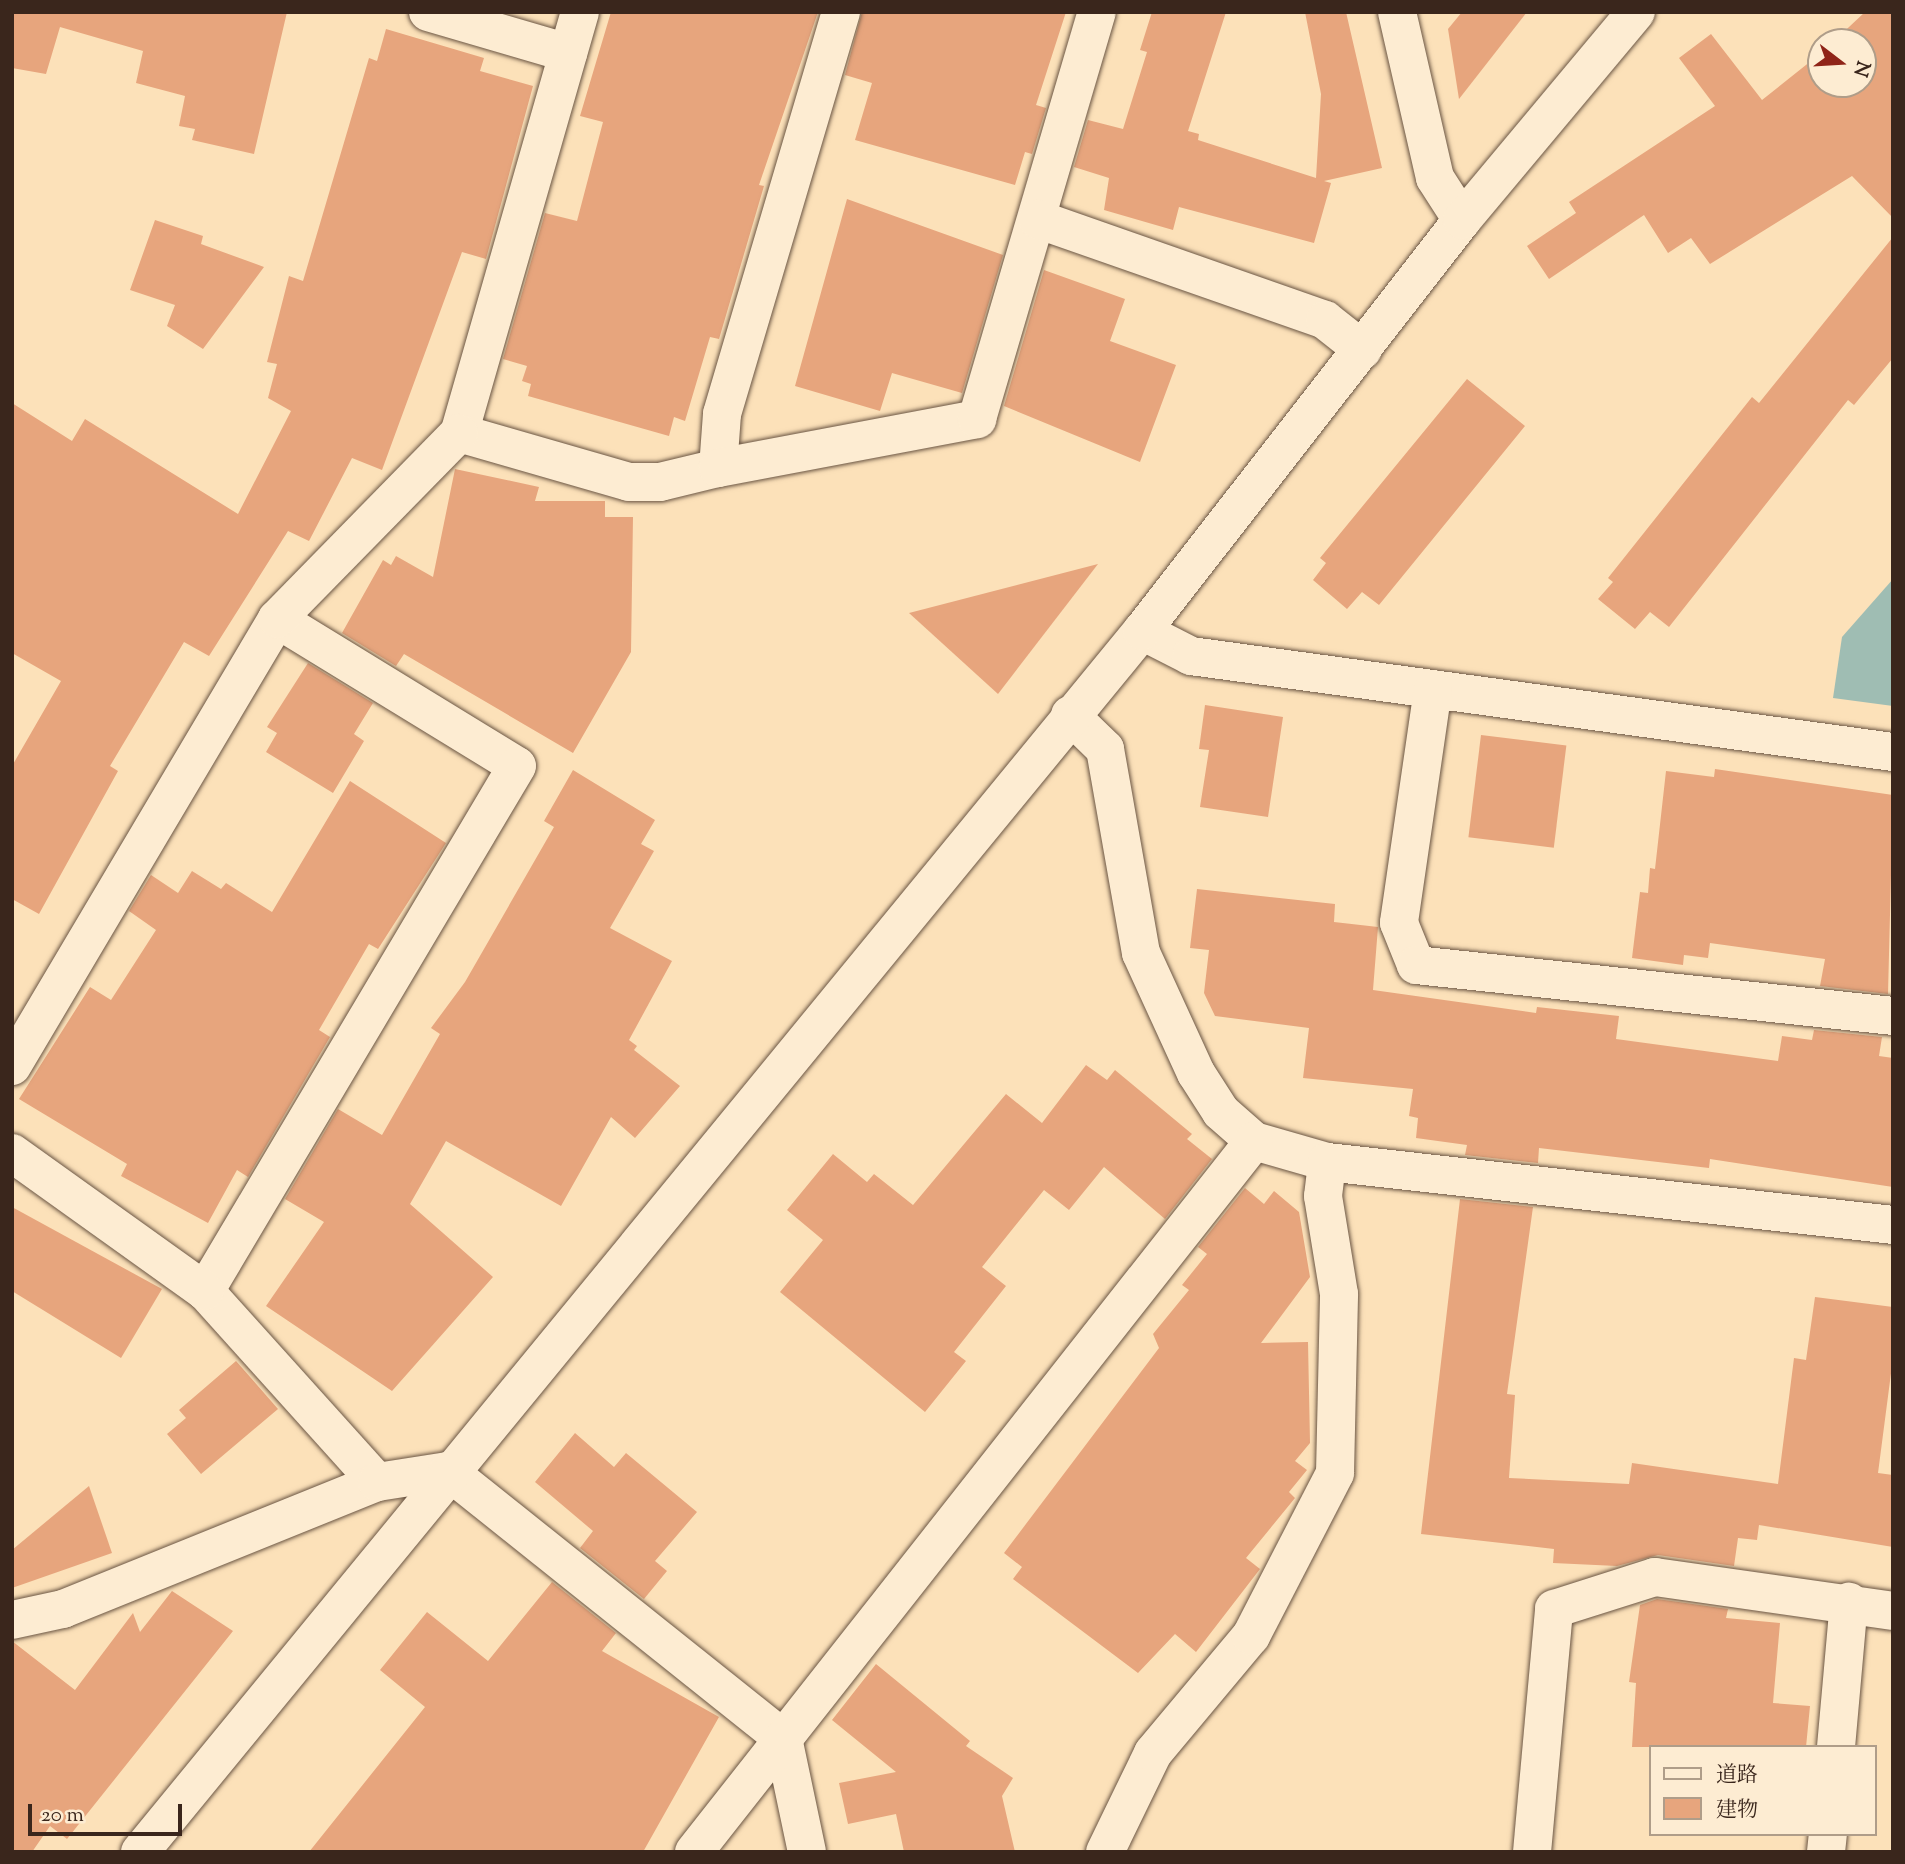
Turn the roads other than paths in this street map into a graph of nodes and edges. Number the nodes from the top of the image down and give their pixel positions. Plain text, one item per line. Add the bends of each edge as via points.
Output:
1 (428, 12) edge
2 (580, 12) edge
3 (841, 12) edge
4 (1097, 12) edge
5 (1397, 12) edge
6 (1636, 12) edge
7 (568, 53) junction
8 (1037, 219) junction
9 (1462, 220) junction
10 (1363, 350) junction
11 (459, 433) junction
12 (718, 468) junction
13 (277, 619) junction
14 (1142, 631) junction
15 (1433, 689) junction
16 (1070, 715) junction
17 (1893, 752) edge
18 (1893, 1016) edge
19 (12, 1066) edge
20 (1254, 1141) junction
21 (12, 1153) edge
22 (1327, 1162) junction
23 (1893, 1225) edge
24 (205, 1291) junction
25 (447, 1471) junction
26 (377, 1482) junction
27 (1849, 1602) junction
28 (1893, 1611) edge
29 (12, 1620) edge
30 (783, 1738) junction
31 (1836, 1745) edge
32 (140, 1852) edge
33 (694, 1852) edge
34 (807, 1852) edge
35 (1105, 1852) edge
36 (1532, 1852) edge

1 - 7 street
2 - 7 street
3 - 12 street via 722,414
4 - 8 street
5 - 9 street via 1435,178
6 - 9 street
7 - 11 street
8 - 10 street via 1325,320
8 - 12 street via 976,419
9 - 10 street
10 - 14 street
11 - 12 street via 629,482 660,482
11 - 13 street
13 - 19 street
13 - 24 street via 517,766
14 - 15 street via 1191,656
14 - 16 street
15 - 17 street
15 - 18 street via 1399,923 1416,964
16 - 20 street via 1104,749 1141,953 1196,1073 1221,1112
16 - 25 street
20 - 22 street
20 - 30 street
21 - 24 street
22 - 23 street
22 - 35 street via 1323,1196 1339,1294 1335,1473 1251,1636 1153,1753
24 - 26 street
25 - 26 street
25 - 30 street
25 - 32 street
26 - 29 street via 63,1609
27 - 28 street
27 - 31 street
27 - 36 street via 1655,1577 1554,1609
30 - 33 street
30 - 34 street

